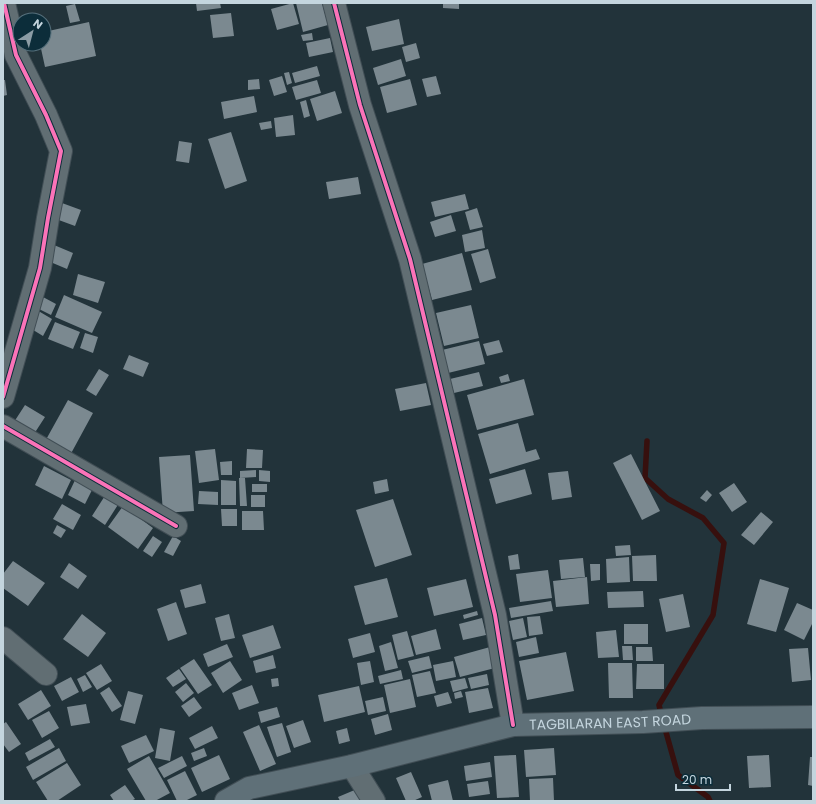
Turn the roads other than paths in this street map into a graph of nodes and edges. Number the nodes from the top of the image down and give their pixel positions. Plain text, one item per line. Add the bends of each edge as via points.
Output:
1 (4, 3) edge
2 (334, 3) edge
3 (3, 397) edge
4 (3, 426) edge
5 (176, 526) dead end
6 (3, 638) edge
7 (46, 674) dead end
8 (813, 717) edge
9 (513, 725) junction
10 (352, 766) junction
11 (226, 801) edge
12 (374, 801) edge

1 - 3 street via 16,56 61,151 40,268
2 - 9 street via 360,105 412,266 495,615
4 - 5 street
6 - 7 street
8 - 9 main road, TAGBILARAN EAST ROAD
9 - 10 main road, TAGBILARAN EAST ROAD
10 - 11 main road, TAGBILARAN EAST ROAD via 249,788
10 - 12 street

